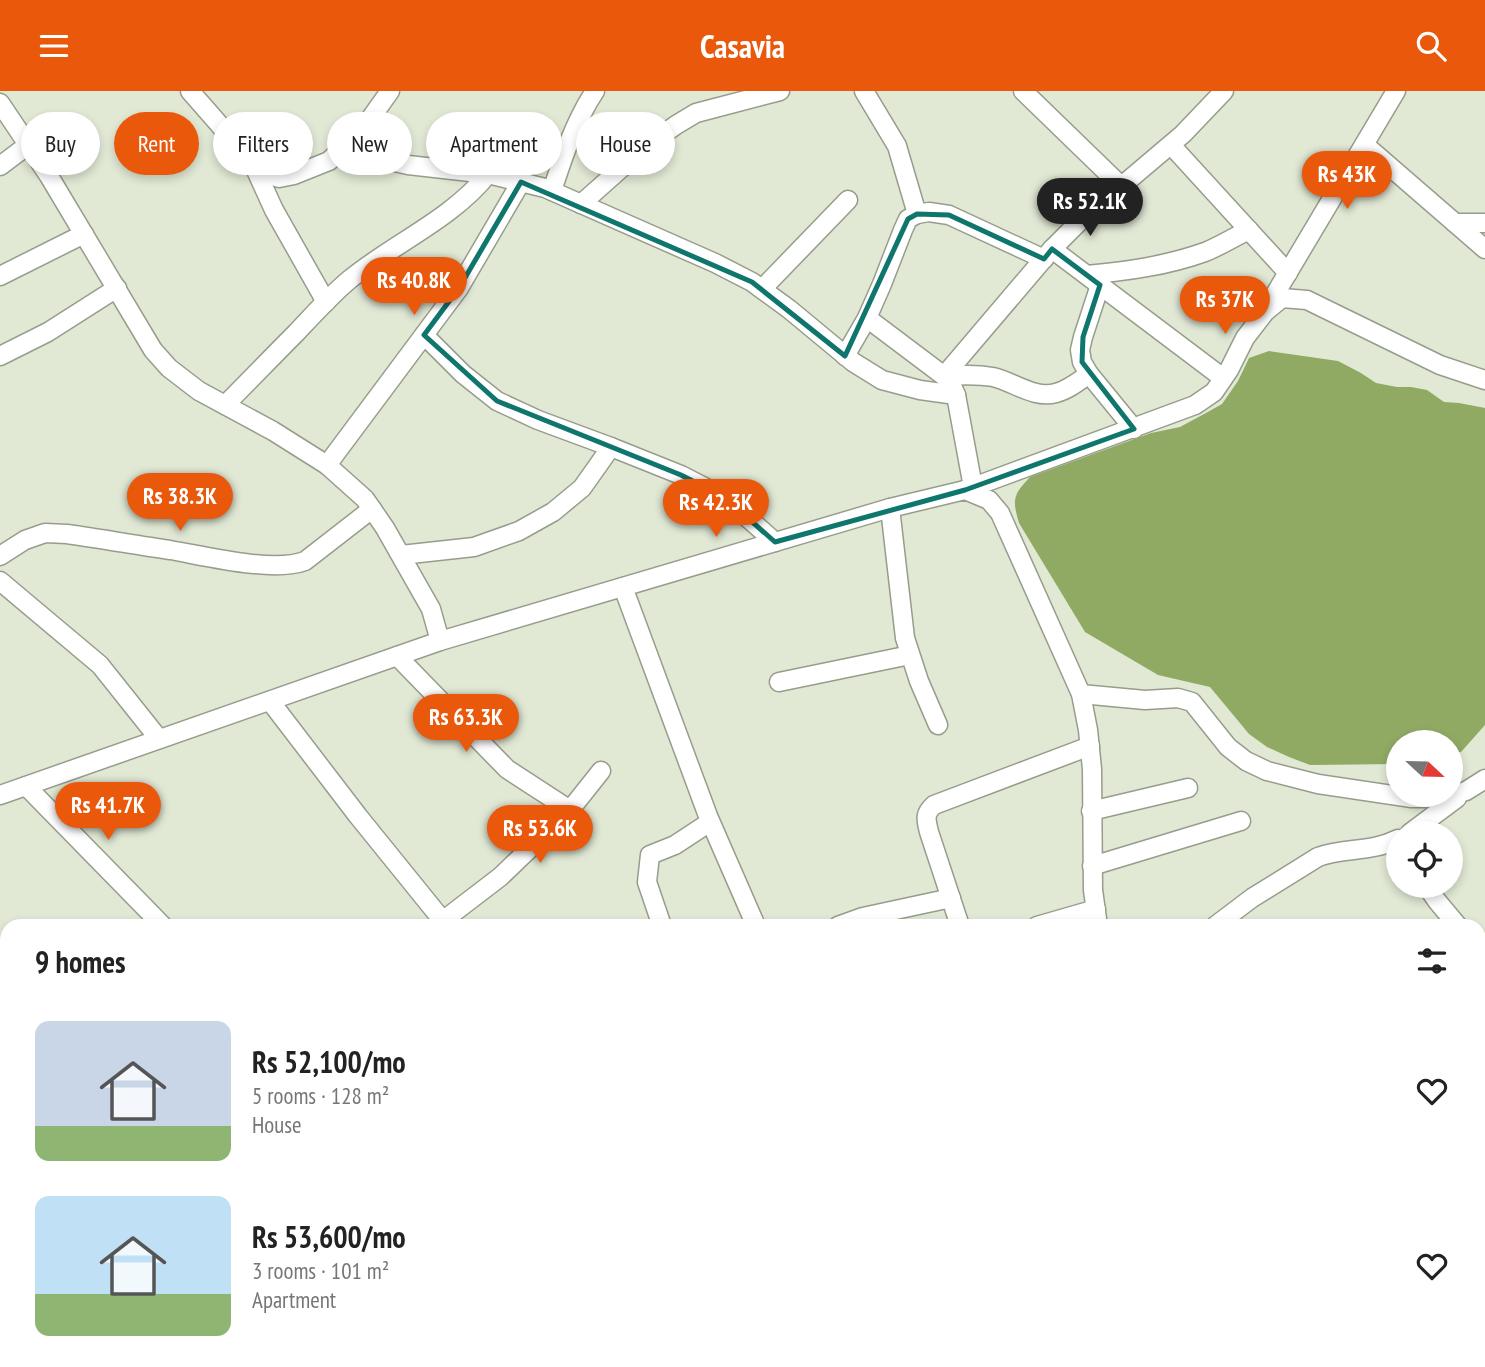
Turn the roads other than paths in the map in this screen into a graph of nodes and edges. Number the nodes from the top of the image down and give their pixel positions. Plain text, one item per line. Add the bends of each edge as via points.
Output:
1 (190, 91) edge
2 (390, 91) edge
3 (595, 91) edge
4 (780, 91) edge
5 (864, 91) edge
6 (1023, 91) edge
7 (1224, 91) edge
8 (1396, 91) edge
9 (0, 103) edge
10 (375, 112) edge
11 (213, 117) edge
12 (21, 134) edge
13 (1171, 145) junction
14 (1365, 145) junction
15 (21, 150) edge
16 (0, 166) edge
17 (49, 175) edge
18 (258, 175) edge
19 (269, 175) edge
20 (293, 175) edge
21 (487, 175) edge
22 (492, 175) edge
23 (521, 182) junction
24 (1121, 186) junction
25 (552, 191) junction
26 (848, 200) dead end
27 (581, 204) junction
28 (917, 214) junction
29 (1455, 223) junction
30 (1485, 223) edge
31 (1249, 230) junction
32 (84, 234) junction
33 (1485, 249) edge
34 (1048, 254) junction
35 (1288, 273) junction
36 (0, 277) edge
37 (1093, 280) junction
38 (117, 288) junction
39 (762, 289) junction
40 (326, 302) junction
41 (1265, 312) junction
42 (867, 318) junction
43 (424, 335) junction
44 (0, 356) edge
45 (845, 356) junction
46 (1089, 374) junction
47 (944, 376) junction
48 (1223, 378) junction
49 (1485, 380) edge
50 (956, 395) junction
51 (225, 405) junction
52 (1133, 429) junction
53 (611, 447) junction
54 (327, 465) junction
55 (969, 489) junction
56 (890, 508) junction
57 (372, 509) junction
58 (775, 542) junction
59 (401, 555) junction
60 (0, 556) edge
61 (0, 581) edge
62 (623, 587) junction
63 (440, 641) junction
64 (910, 655) junction
65 (397, 656) junction
66 (779, 682) dead end
67 (1081, 694) junction
68 (270, 701) junction
69 (938, 725) dead end
70 (159, 739) junction
71 (1090, 746) junction
72 (601, 771) dead end
73 (1485, 779) edge
74 (26, 786) junction
75 (1188, 788) dead end
76 (1466, 791) junction
77 (0, 795) edge
78 (570, 810) junction
79 (1091, 811) junction
80 (1241, 821) dead end
81 (1426, 821) edge
82 (710, 822) junction
83 (1386, 845) edge
84 (1092, 866) junction
85 (951, 898) junction
86 (1435, 898) edge
87 (1097, 917) edge
88 (156, 919) edge
89 (438, 919) edge
90 (448, 919) edge
91 (660, 919) edge
92 (753, 919) edge
93 (860, 919) edge
94 (958, 919) edge
95 (1224, 919) edge
96 (1452, 919) edge

1 - 11 street
2 - 10 street
3 - 25 street
4 - 27 street via 696,113 644,148
5 - 28 street via 897,146
6 - 24 street
7 - 13 street
8 - 14 street
9 - 12 street
13 - 24 street
13 - 31 street
14 - 29 street
14 - 35 street
15 - 16 street
17 - 32 street
18 - 40 street
19 - 20 street
21 - 40 street via 460,204 380,256
22 - 23 street
23 - 25 street
23 - 43 street via 459,288
24 - 34 street
25 - 27 street
26 - 39 street
27 - 39 street via 715,263
28 - 34 street via 949,215
28 - 42 street via 908,219
29 - 30 street
29 - 33 street
31 - 35 street
31 - 37 street via 1207,251
32 - 36 street
32 - 38 street
34 - 37 street
34 - 47 street
35 - 41 street
37 - 46 street via 1080,351
37 - 48 street
38 - 44 street
38 - 51 street via 153,350 169,368
39 - 45 street
40 - 51 street
41 - 48 street
41 - 49 street via 1282,298 1307,300 1440,365
42 - 45 street
42 - 47 street
43 - 53 street via 497,401
43 - 54 street
45 - 50 street via 882,380
46 - 47 street via 1058,393 1047,394 984,376
46 - 52 street
47 - 50 street
48 - 52 street via 1214,392 1195,405
50 - 55 street
51 - 54 street
52 - 55 street
53 - 58 street via 724,497
53 - 59 street via 582,488 519,531 474,547
54 - 57 street
55 - 56 street
55 - 67 street via 989,499 1000,513
56 - 58 street
56 - 64 street
57 - 59 street
57 - 60 street via 305,561 293,565 225,560 45,533
58 - 62 street
59 - 63 street via 431,609
61 - 70 street via 100,665
62 - 63 street
62 - 82 street
63 - 65 street
64 - 66 street
64 - 69 street
65 - 68 street
65 - 78 street via 507,769
67 - 71 street
67 - 76 street via 1192,702 1228,747 1246,761 1318,785 1412,798 1444,798
68 - 70 street
68 - 89 street
70 - 74 street
71 - 79 street
71 - 85 street via 928,811 929,831
72 - 78 street
73 - 76 street
74 - 77 street
74 - 88 street
75 - 79 street
76 - 81 street
78 - 90 street
79 - 84 street
80 - 84 street
82 - 91 street via 650,855 647,882
82 - 92 street
83 - 95 street via 1318,857
84 - 87 street
85 - 93 street
85 - 94 street
86 - 96 street

